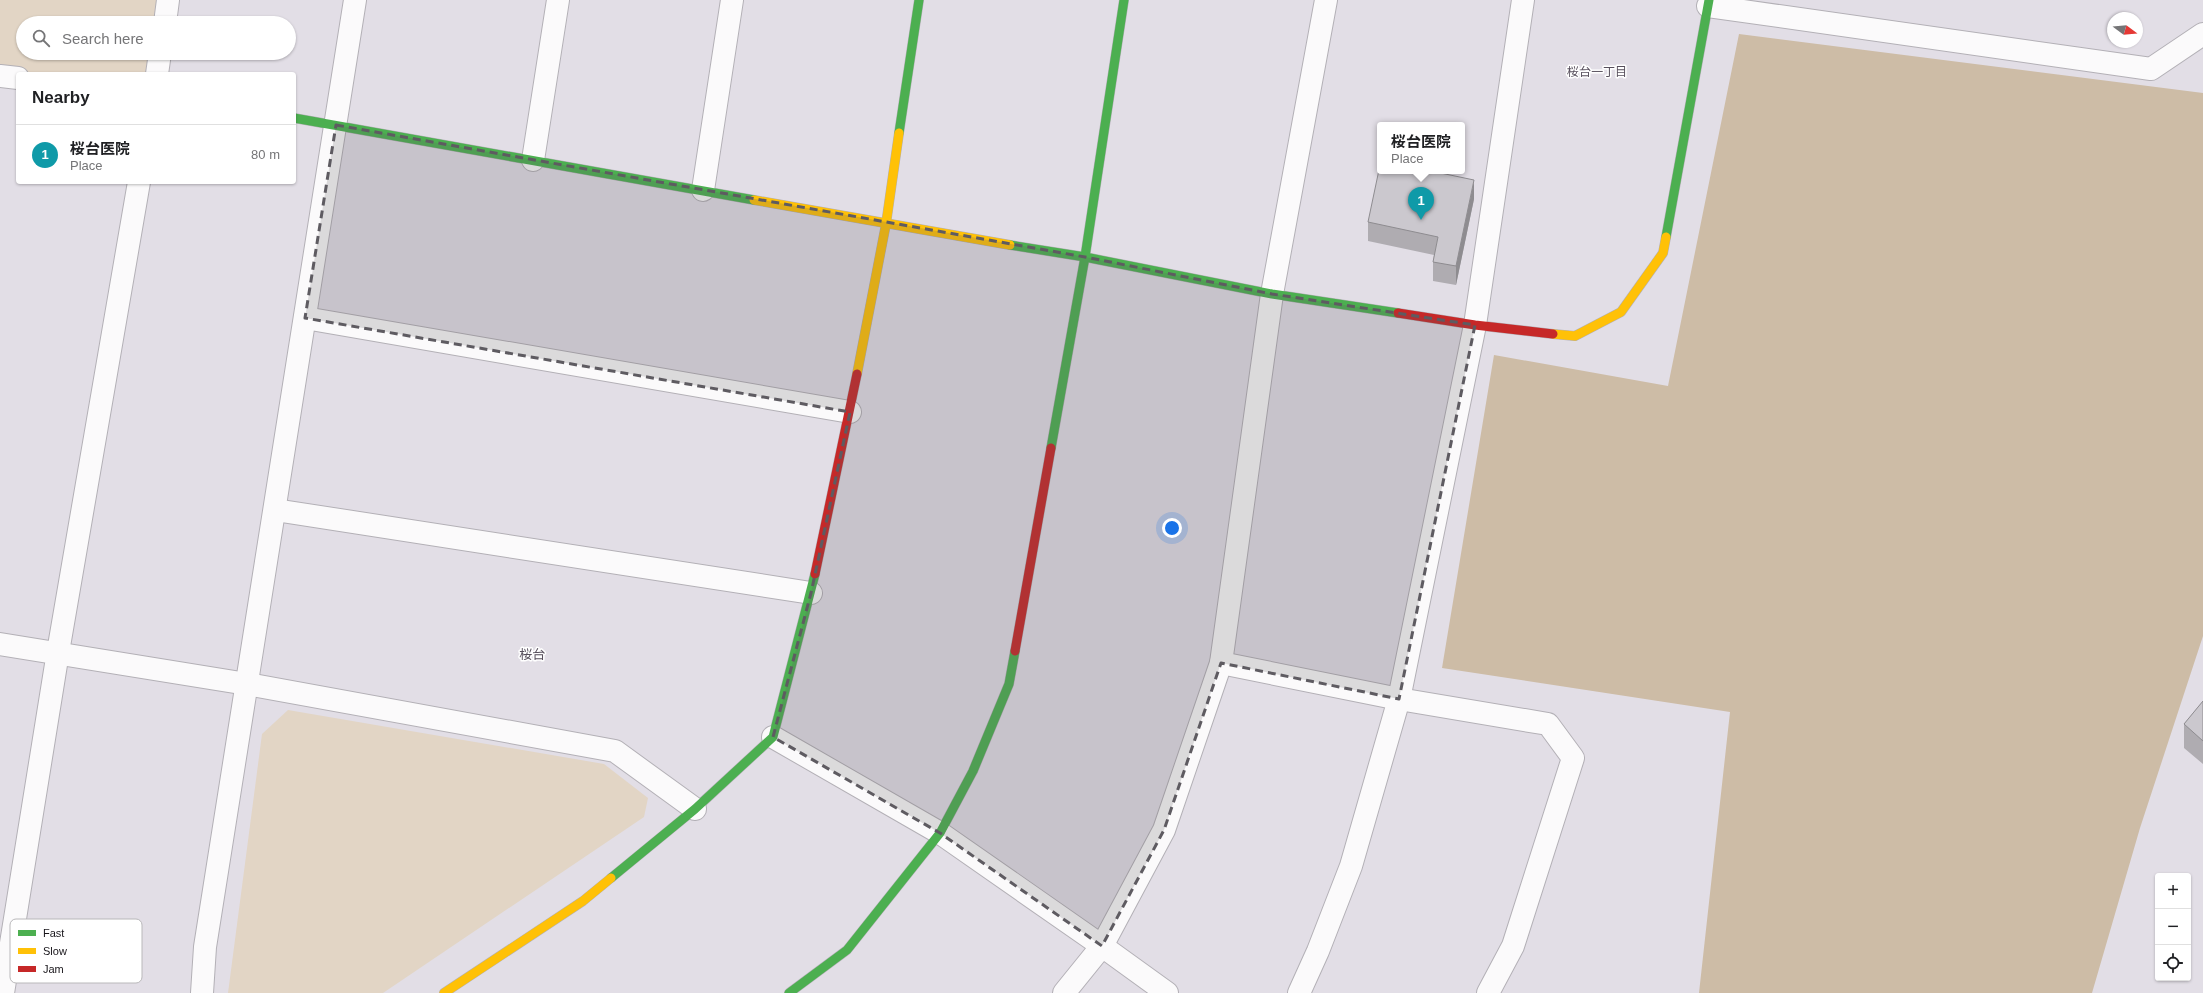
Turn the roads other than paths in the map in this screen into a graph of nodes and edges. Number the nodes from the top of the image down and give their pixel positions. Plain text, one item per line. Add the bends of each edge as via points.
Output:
1 (168, 0) edge
2 (355, 0) edge
3 (558, 0) edge
4 (732, 0) edge
5 (919, 0) edge
6 (1124, 0) edge
7 (1326, 0) edge
8 (1523, 0) edge
9 (1708, 3) edge
10 (166, 16) edge
11 (2203, 34) edge
12 (159, 60) edge
13 (157, 72) edge
14 (0, 76) edge
15 (16, 78) edge
16 (296, 118) edge
17 (336, 125) junction
18 (533, 160) junction
19 (138, 184) edge
20 (703, 190) junction
21 (886, 224) junction
22 (1085, 257) junction
23 (1272, 294) junction
24 (306, 318) junction
25 (1475, 325) junction
26 (850, 412) junction
27 (275, 510) junction
28 (811, 593) junction
29 (0, 644) edge
30 (58, 652) junction
31 (1221, 663) junction
32 (247, 684) junction
33 (1399, 699) junction
34 (773, 737) junction
35 (695, 809) junction
36 (940, 833) junction
37 (16, 919) edge
38 (1102, 946) junction
39 (10, 955) edge
40 (4, 993) edge
41 (202, 993) edge
42 (444, 993) edge
43 (790, 993) edge
44 (1064, 993) edge
45 (1166, 993) edge
46 (1299, 993) edge
47 (1488, 993) edge

1 - 10 street
2 - 17 street
3 - 18 street
4 - 20 street
5 - 21 street
6 - 22 street
7 - 23 street
8 - 25 street
9 - 11 street via 2151,69
9 - 25 street via 1664,253 1621,312 1574,336
12 - 13 street
14 - 15 street
16 - 17 street
17 - 18 street
17 - 24 street
18 - 20 street
19 - 30 street
20 - 21 street
21 - 22 street
21 - 26 street
22 - 23 street
22 - 36 street via 1009,684 973,771
23 - 25 street
23 - 31 street
24 - 26 street
24 - 27 street
25 - 33 street
26 - 28 street
27 - 28 street
27 - 32 street
28 - 34 street
29 - 30 street
30 - 32 street
30 - 37 street
31 - 33 street
31 - 38 street via 1164,830
32 - 35 street via 615,751
32 - 41 street via 205,947
33 - 46 street via 1351,866
33 - 47 street via 1548,724 1573,758 1514,946
34 - 35 street
34 - 36 street
35 - 42 street via 582,901
36 - 38 street
36 - 43 street via 847,950
38 - 44 street
38 - 45 street
39 - 40 street

